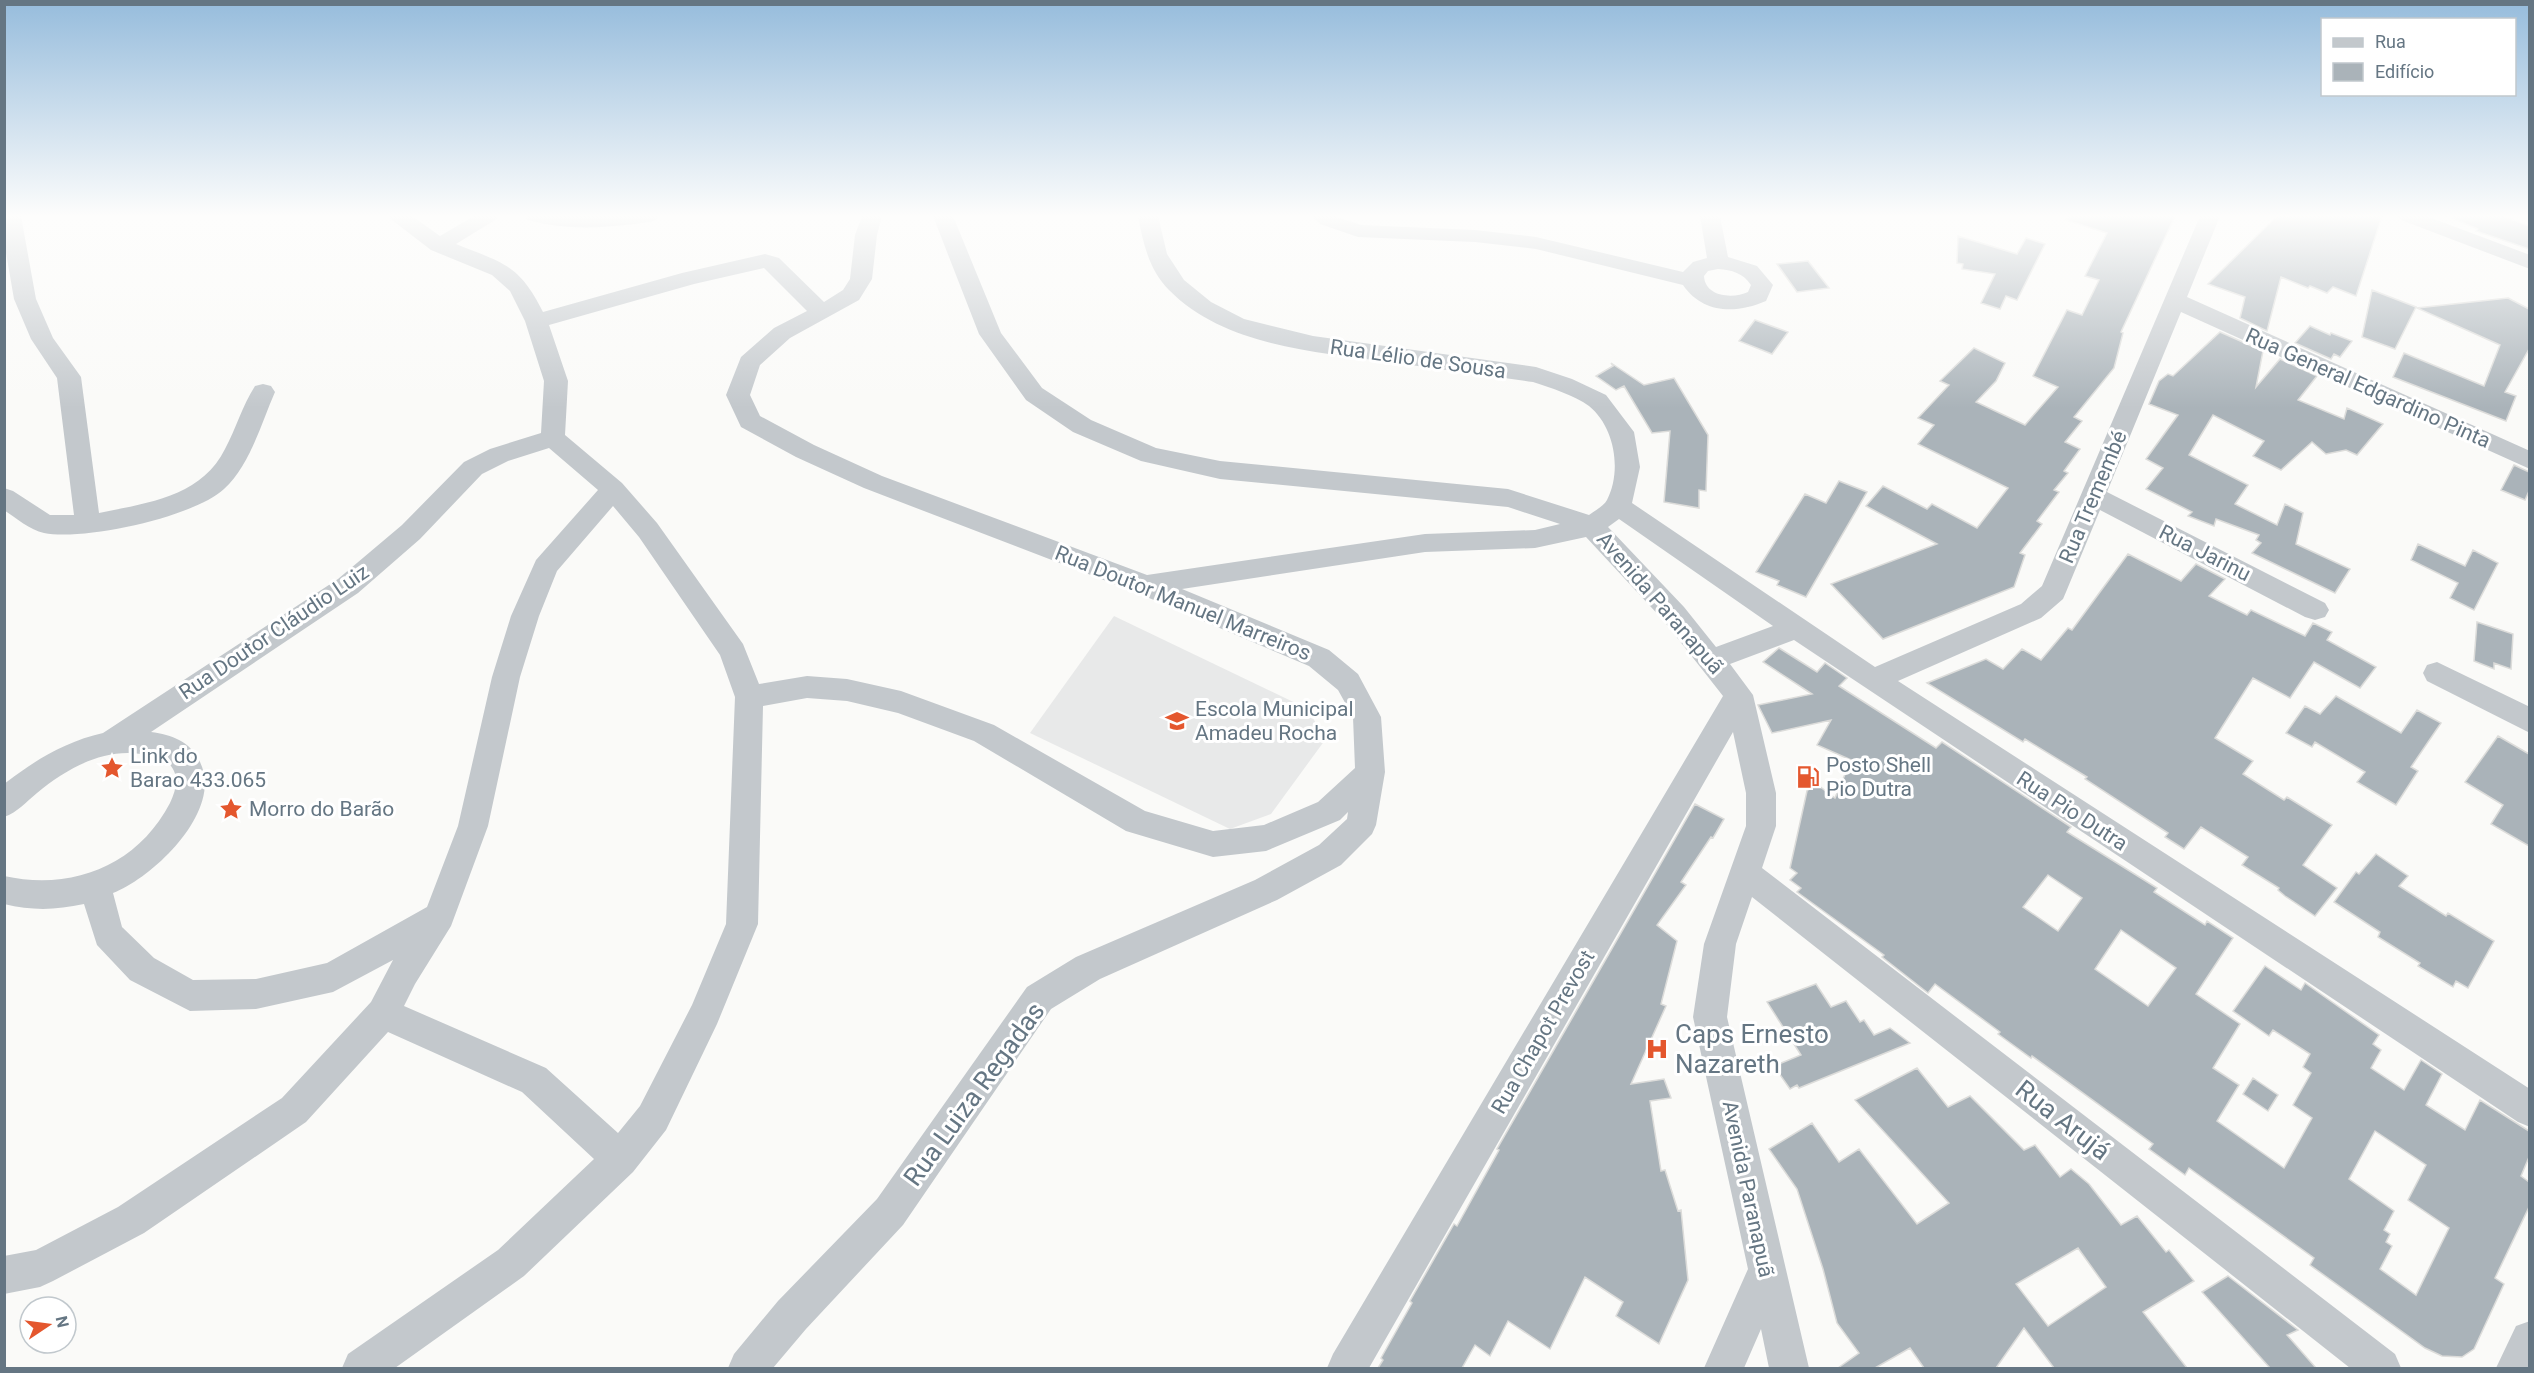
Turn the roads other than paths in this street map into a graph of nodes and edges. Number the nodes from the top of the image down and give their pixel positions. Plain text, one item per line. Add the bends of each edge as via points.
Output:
1 (22, 280) edge
2 (511, 280) edge
3 (683, 280) edge
4 (788, 280) edge
5 (860, 280) edge
6 (969, 280) edge
7 (1173, 280) edge
8 (1691, 280) edge
9 (1758, 280) edge
10 (2183, 280) edge
11 (2174, 300) junction
12 (822, 313) junction
13 (536, 321) junction
14 (263, 392) dead end
15 (552, 438) junction
16 (2529, 461) edge
17 (613, 489) junction
18 (2094, 495) junction
19 (4, 497) edge
20 (1618, 506) junction
21 (87, 525) junction
22 (1592, 526) junction
23 (1145, 585) junction
24 (2315, 610) dead end
25 (1797, 628) junction
26 (1711, 660) junction
27 (2438, 674) dead end
28 (1873, 680) junction
29 (1739, 695) junction
30 (749, 697) junction
31 (2529, 721) edge
32 (109, 744) junction
33 (1370, 772) junction
34 (4, 804) edge
35 (1745, 873) junction
36 (95, 886) junction
37 (4, 890) edge
38 (440, 916) junction
39 (382, 1012) junction
40 (2529, 1110) edge
41 (620, 1159) junction
42 (1766, 1272) junction
43 (4, 1275) edge
44 (2529, 1340) edge
45 (362, 1368) edge
46 (748, 1368) edge
47 (1347, 1368) edge
48 (1724, 1368) edge
49 (1789, 1368) edge
50 (2381, 1368) edge
51 (2516, 1368) edge

1 - 21 street via 25,299 42,339 69,377
2 - 13 street via 520,288
3 - 13 street
4 - 12 street
5 - 12 street, Rua Doutor Manuel Marreiros via 851,295
6 - 22 street, Avenida Paranapuã via 990,334 1034,394 1082,426 1150,455 1220,470 1508,498
7 - 20 street, Rua Lélio de Sousa via 1212,313 1249,329 1301,343 1536,375 1598,401 1622,432 1628,467
8 - 9 street via 1705,297 1724,304 1744,303 1758,296 1761,285
10 - 11 street, Rua Tremembé
11 - 16 street, Rua General Edgardino Pinta
11 - 18 street, Rua Tremembé
12 - 23 street, Rua Doutor Manuel Marreiros via 782,333 749,362 738,395 750,421 873,482
13 - 15 street via 556,381
14 - 21 street via 239,447 215,483 186,501
15 - 17 street
15 - 32 street, Rua Doutor Cláudio Luiz via 473,468 411,532 348,586
17 - 30 street via 648,530 732,652
17 - 38 street via 545,567 525,616 506,677 473,826
18 - 24 street, Rua Jarinu
18 - 28 street, Rua Tremembé via 2053,592 2031,611
19 - 21 street via 45,524
20 - 22 street
20 - 25 street, Rua Pio Dutra
22 - 23 street via 1536,539 1425,543
22 - 26 street, Avenida Paranapuã
23 - 33 street, Rua Doutor Manuel Marreiros via 1319,658 1348,682 1367,717
25 - 26 street
25 - 28 street, Rua Pio Dutra
26 - 29 street, Avenida Paranapuã
27 - 31 street
28 - 40 street, Rua Pio Dutra
29 - 35 street, Avenida Paranapuã via 1761,793 1761,826
29 - 47 street, Rua Chapot Prevost
30 - 33 street via 807,687 847,690 901,702 984,733 1137,822 1213,844 1266,838 1329,810
30 - 41 street via 742,924 705,1013 653,1118
32 - 34 street via 61,761 32,778
32 - 36 street via 139,740 172,748 188,764 192,786 178,822 154,849 122,873
33 - 46 street, Rua Luiza Regadas via 1361,825 1330,855 1266,890 1088,968 1039,998 890,1212 792,1315
35 - 42 street, Avenida Paranapuã via 1720,944 1710,1017
35 - 50 street, Rua Arujá
36 - 37 street via 57,897 23,897
36 - 38 street via 108,935 142,969 190,996 256,994 333,977
38 - 39 street
39 - 41 street via 534,1080
39 - 43 street via 294,1110 131,1220 40,1268
41 - 45 street via 511,1263
42 - 48 street
42 - 49 street, Avenida Paranapuã
44 - 51 street

